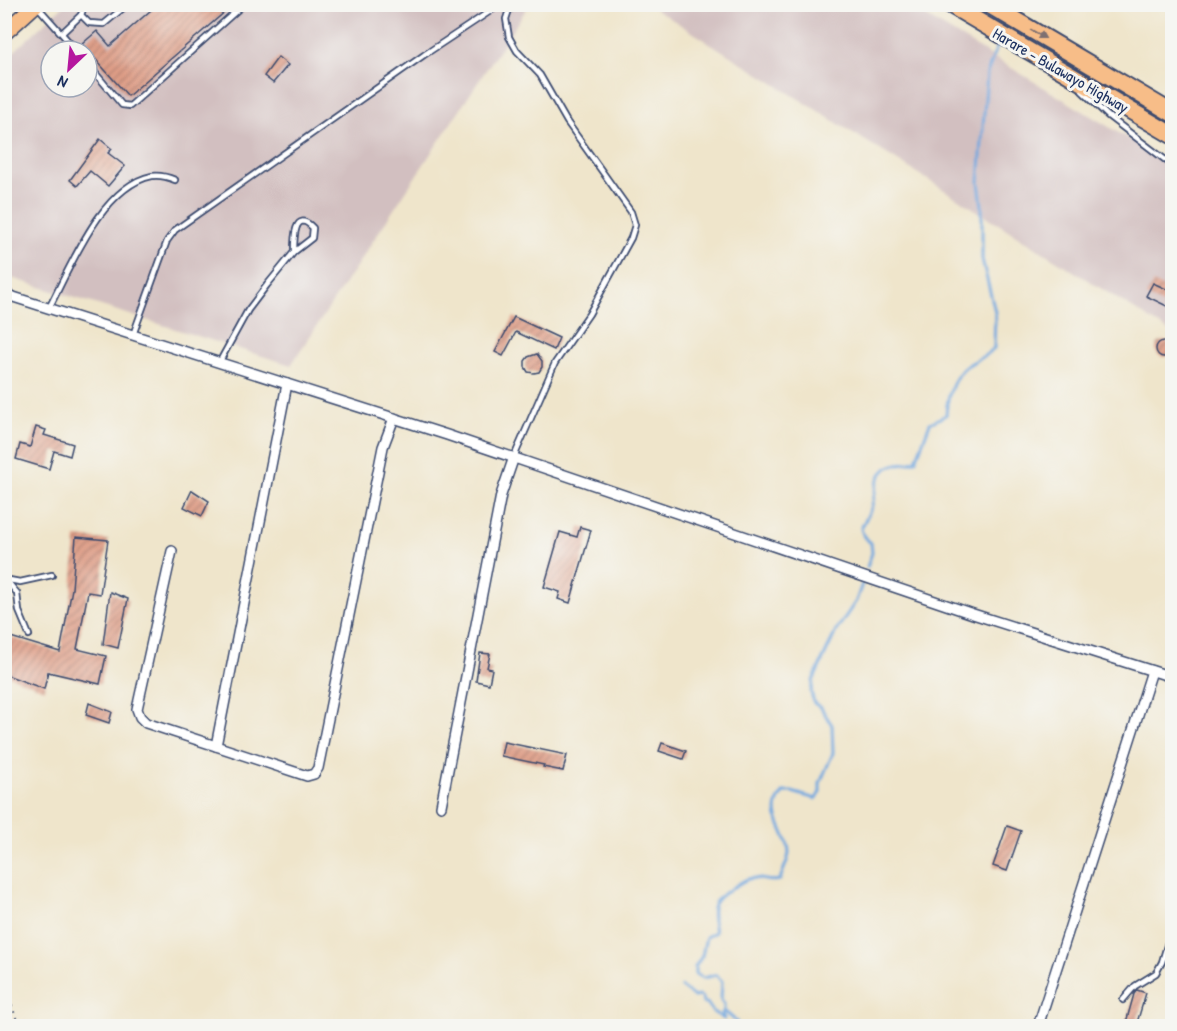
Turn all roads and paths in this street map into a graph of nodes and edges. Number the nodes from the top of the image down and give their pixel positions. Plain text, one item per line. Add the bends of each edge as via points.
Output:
1 (36, 4) edge
2 (85, 4) edge
3 (128, 4) edge
4 (244, 4) edge
5 (501, 4) edge
6 (511, 4) edge
7 (949, 4) edge
8 (988, 4) edge
9 (81, 15) junction
10 (4, 33) edge
11 (62, 33) junction
12 (67, 39) edge
13 (1064, 72) junction
14 (99, 77) edge
15 (1173, 113) edge
16 (1173, 135) edge
17 (1173, 165) edge
18 (175, 180) dead end
19 (294, 252) junction
20 (4, 294) edge
21 (49, 308) junction
22 (133, 335) junction
23 (219, 362) junction
24 (287, 384) junction
25 (394, 418) junction
26 (514, 457) junction
27 (172, 551) dead end
28 (52, 574) dead end
29 (6, 580) edge
30 (29, 635) dead end
31 (1152, 671) junction
32 (1173, 677) edge
33 (216, 746) junction
34 (441, 806) dead end
35 (1173, 929) edge
36 (4, 983) edge
37 (1123, 1000) dead end
38 (19, 1026) edge
39 (1038, 1026) edge

1 - 10 main road
1 - 11 lane
2 - 9 lane
3 - 9 lane via 104,24 88,23
4 - 14 lane via 130,106 122,105
5 - 22 lane via 175,230 166,241
6 - 26 lane via 506,19 509,37 546,84 567,122 631,212 635,225 589,314 555,363
7 - 13 highway, Harare - Bulawayo Highway
8 -> 15 highway, Harare - Bulawayo Highway
9 - 11 lane
11 - 12 lane
13 - 16 highway, Harare - Bulawayo Highway
13 - 17 lane via 1107,116
18 - 21 lane via 153,176 133,183 109,204 95,221
19 - 19 lane via 312,238 313,228 308,222 296,225
19 - 23 lane via 248,310
20 - 21 street
21 - 22 street
22 - 23 street
23 - 24 street
24 - 25 street
24 - 33 street
25 - 26 street
25 - 33 street via 383,447 318,768 307,777
26 - 31 street
26 - 34 street via 501,495
27 - 33 street via 137,709 146,723
28 - 29 lane via 20,582
29 - 30 lane via 17,593
31 - 32 street
31 - 39 street
35 - 37 lane via 1156,973 1135,986
36 - 38 path

